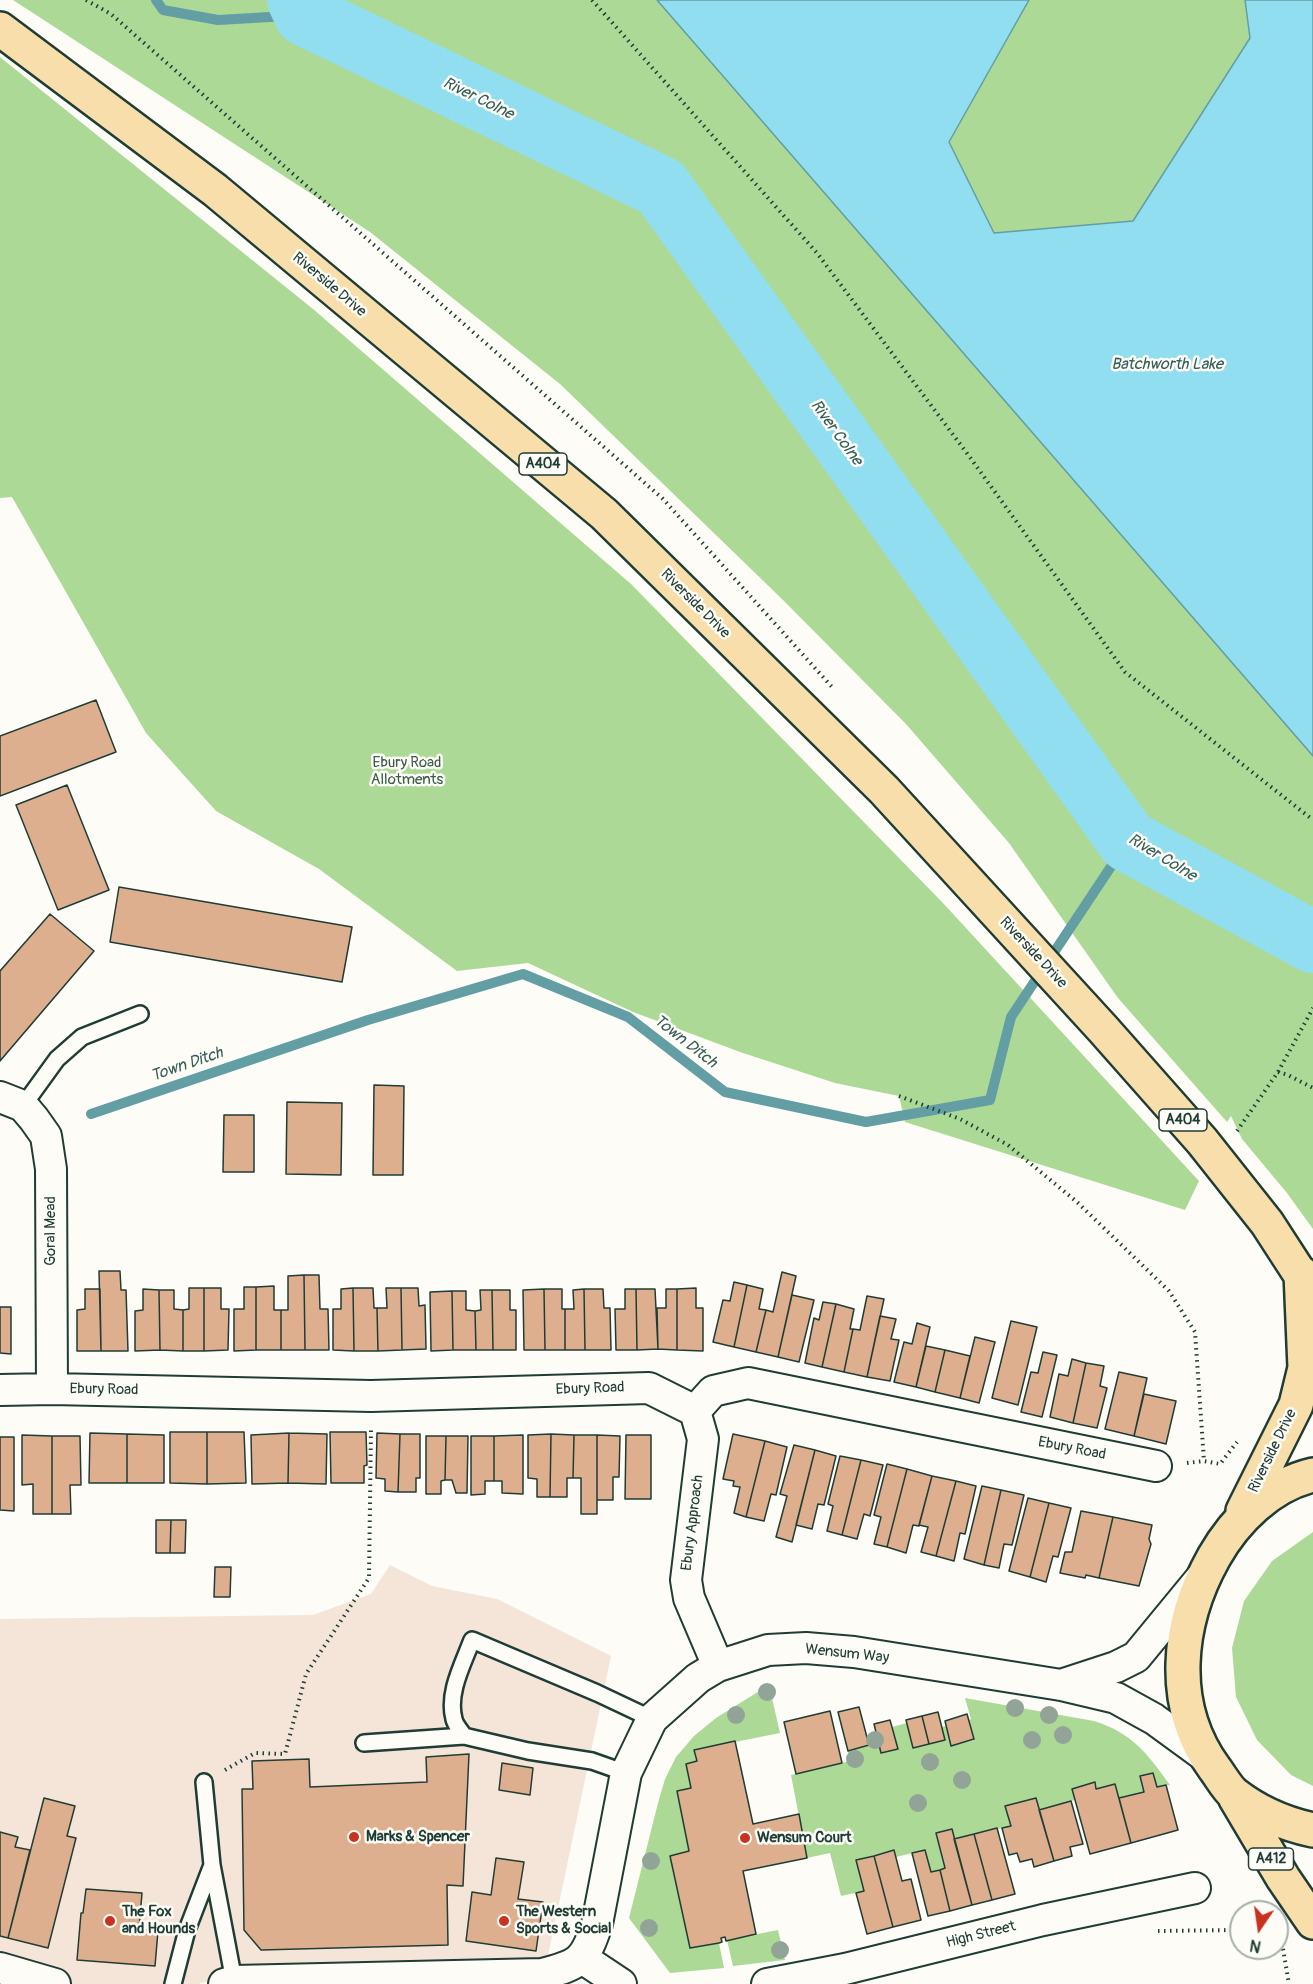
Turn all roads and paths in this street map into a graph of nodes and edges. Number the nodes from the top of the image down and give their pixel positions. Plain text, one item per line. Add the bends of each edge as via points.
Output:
1 (592, 0) edge
2 (0, 29) edge
3 (1313, 820) edge
4 (1313, 1008) edge
5 (140, 1014) dead end
6 (1278, 1072) junction
7 (1313, 1088) edge
8 (899, 1096) dead end
9 (12, 1101) edge
10 (1233, 1136) dead end
11 (1307, 1283) edge
12 (52, 1389) junction
13 (0, 1390) edge
14 (371, 1396) junction
15 (695, 1411) junction
16 (1239, 1439) dead end
17 (1203, 1461) junction
18 (1156, 1466) joint
19 (1313, 1475) edge
20 (1238, 1521) junction
21 (1207, 1569) junction
22 (718, 1666) junction
23 (1060, 1685) junction
24 (652, 1719) junction
25 (464, 1736) junction
26 (364, 1743) dead end
27 (1206, 1757) junction
28 (626, 1773) junction
29 (204, 1782) joint
30 (1233, 1793) junction
31 (1313, 1830) edge
32 (212, 1865) junction
33 (1195, 1888) dead end
34 (1313, 1922) edge
35 (582, 1958) junction
36 (1284, 1960) edge
37 (0, 1968) edge
38 (229, 1983) edge
39 (54, 1984) edge
40 (173, 1984) edge
41 (621, 1984) edge
42 (767, 1984) edge
43 (1288, 1984) edge

1 - 3 path via 817,253 1125,672
2 - 11 main road, Riverside Drive / A404 via 215,190 604,514 884,790 1045,966 1202,1141 1267,1223
4 - 6 path
5 - 9 lane via 82,1037
6 - 7 path
6 - 10 path
8 - 17 path via 960,1119 1008,1145 1077,1202 1169,1291 1195,1332
9 - 12 street, Goral Mead via 46,1136 51,1169
11 - 20 main road, Riverside Drive / A404 via 1302,1386
12 - 13 street, Ebury Road
12 - 14 street, Ebury Road
14 - 15 street, Ebury Road via 649,1388
14 - 29 path via 369,1578 306,1674 285,1755 255,1753
15 - 18 street, Ebury Road via 713,1391 748,1383
15 - 22 street, Ebury Approach via 703,1439 686,1580 689,1598
16 - 17 path via 1220,1464
17 - 18 path
19 - 20 main road via 1283,1485
20 - 21 main road
21 - 23 street, Wensum Way via 1136,1657
21 - 27 main road via 1186,1626 1182,1653 1184,1694
22 - 23 street, Wensum Way via 768,1650 806,1648
22 - 24 street, Wensum Way via 698,1678
23 - 27 street, Wensum Way via 1116,1698 1154,1719
24 - 25 lane via 472,1640 452,1704 454,1721
24 - 28 street, Wensum Way
25 - 26 lane
25 - 28 lane via 592,1761
27 - 30 main road
28 - 35 street, Wensum Way via 597,1924
29 - 32 lane
30 - 31 main road via 1282,1821
30 - 34 main road, A412
32 - 38 lane
32 - 40 lane via 187,1930
33 - 42 street, High Street
35 - 38 street via 568,1967 542,1974
35 - 41 street
36 - 43 path
37 - 39 street

